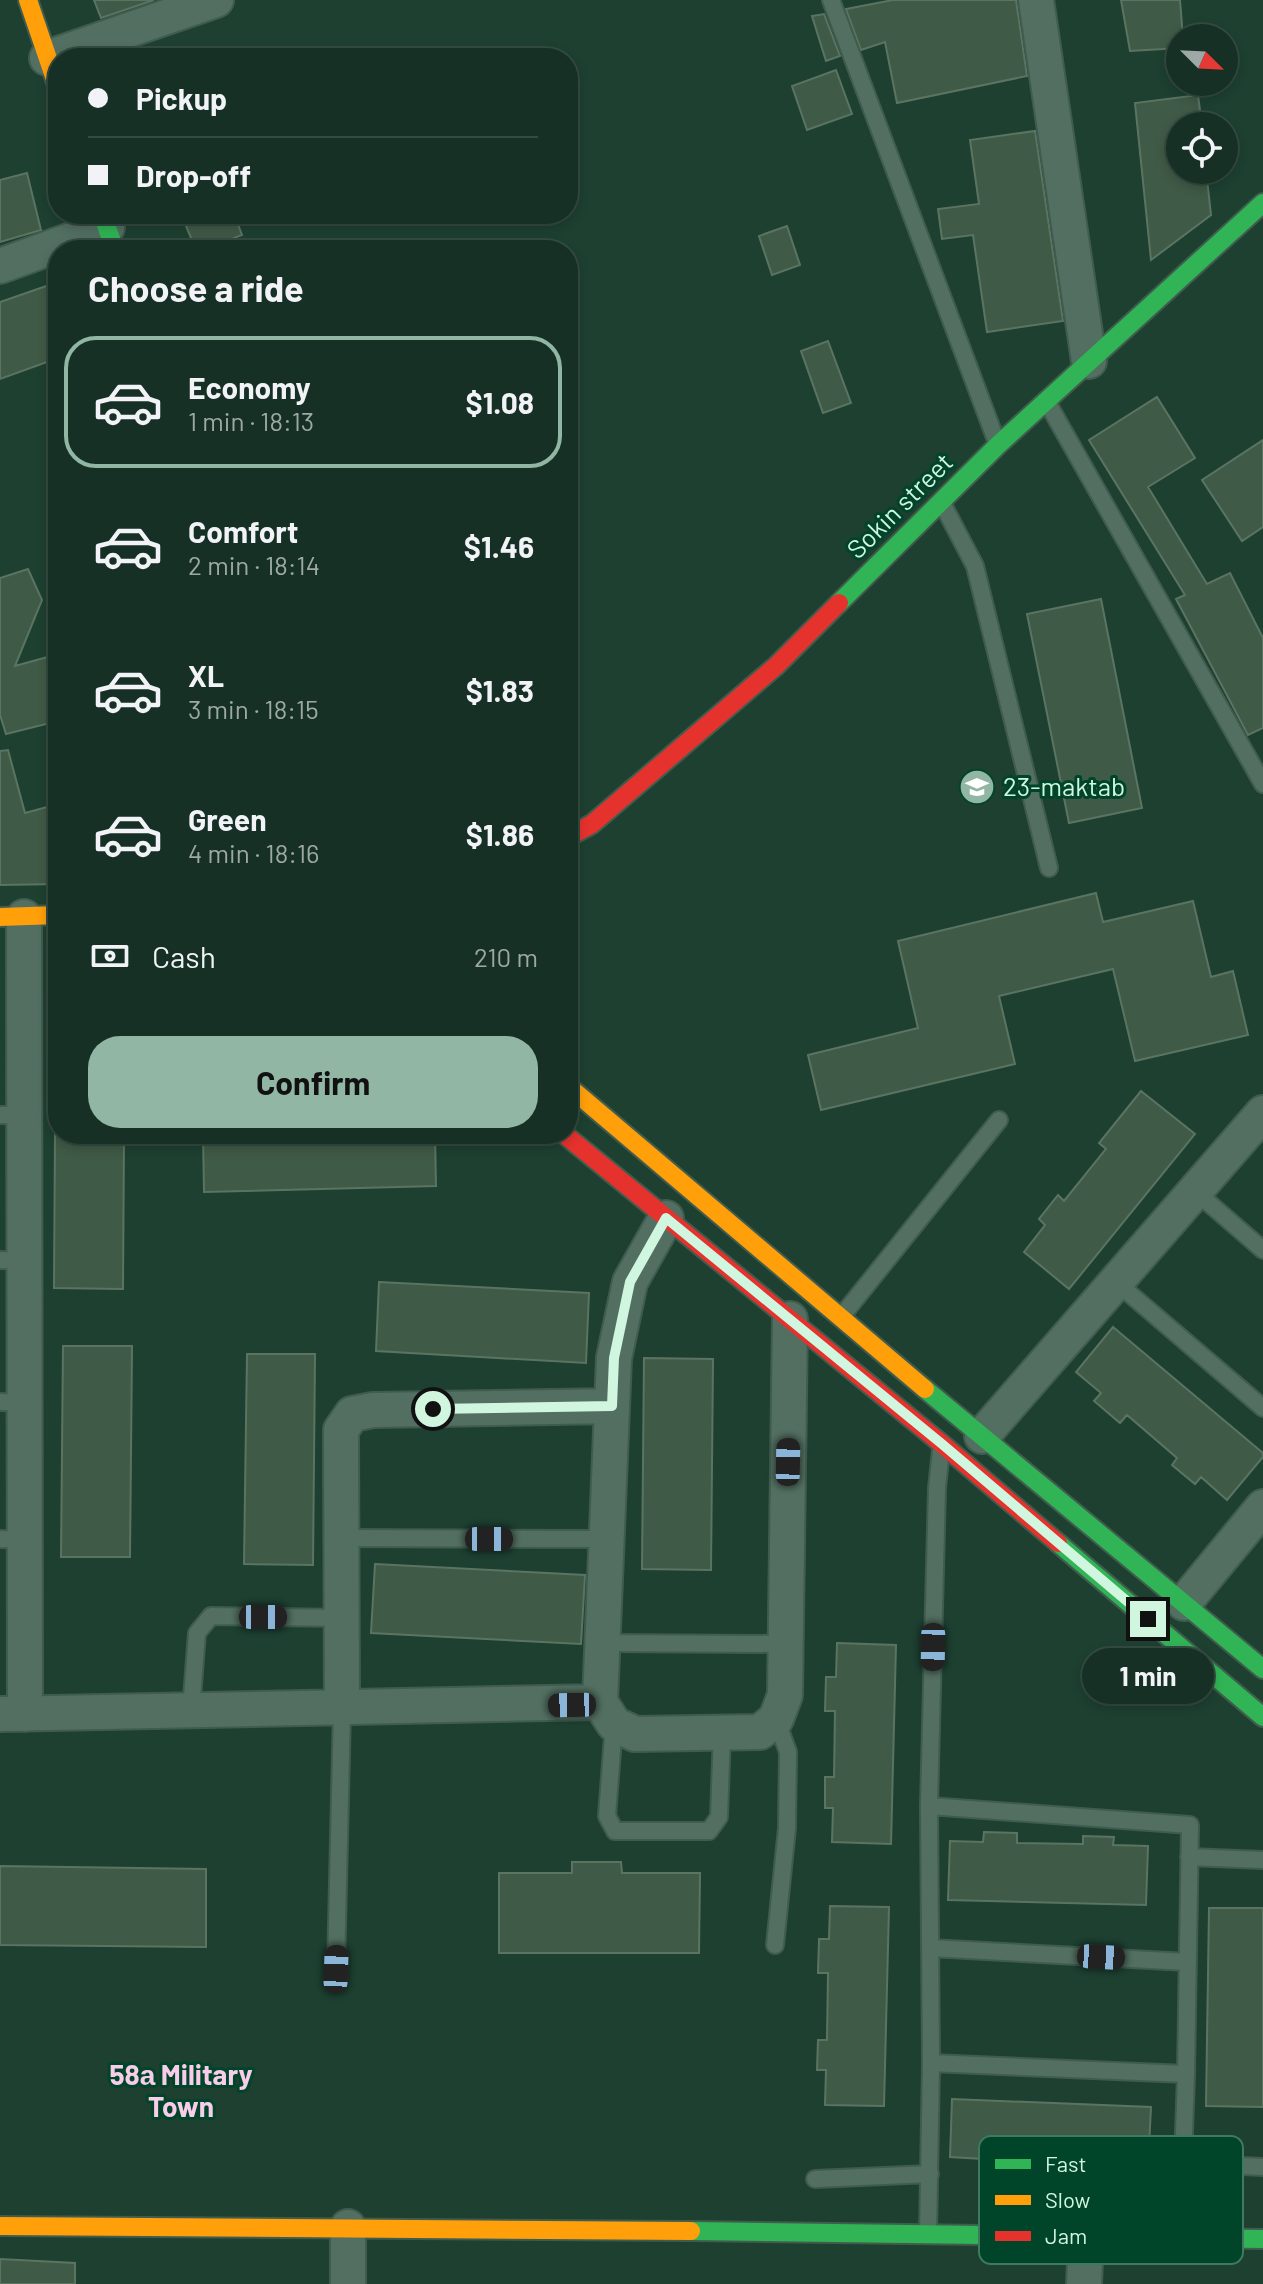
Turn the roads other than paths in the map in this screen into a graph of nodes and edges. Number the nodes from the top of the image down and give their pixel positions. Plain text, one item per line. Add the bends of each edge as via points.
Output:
1 (28, 0) edge
2 (216, 0) edge
3 (831, 0) edge
4 (1036, 0) edge
5 (109, 48) edge
6 (48, 58) edge
7 (1263, 203) edge
8 (108, 230) edge
9 (78, 240) edge
10 (48, 250) edge
11 (0, 266) edge
12 (1089, 361) junction
13 (1046, 401) junction
14 (998, 445) junction
15 (941, 502) junction
16 (1263, 784) edge
17 (578, 832) edge
18 (1049, 868) dead end
19 (48, 915) edge
20 (12, 917) edge
21 (578, 1095) edge
22 (1263, 1113) edge
23 (12, 1115) edge
24 (999, 1120) dead end
25 (576, 1144) edge
26 (1195, 1191) junction
27 (666, 1218) junction
28 (1263, 1250) edge
29 (12, 1260) edge
30 (1116, 1282) junction
31 (790, 1319) junction
32 (840, 1319) junction
33 (13, 1402) edge
34 (612, 1406) junction
35 (1263, 1408) edge
36 (982, 1436) junction
37 (942, 1444) junction
38 (1261, 1514) edge
39 (341, 1538) junction
40 (607, 1539) junction
41 (13, 1540) edge
42 (1184, 1603) junction
43 (342, 1618) junction
44 (603, 1643) junction
45 (785, 1644) junction
46 (1263, 1669) edge
47 (342, 1709) junction
48 (191, 1711) junction
49 (607, 1713) junction
50 (13, 1714) edge
51 (1263, 1717) edge
52 (776, 1719) junction
53 (722, 1733) junction
54 (929, 1806) junction
55 (1189, 1857) junction
56 (1263, 1860) edge
57 (775, 1945) dead end
58 (930, 1948) junction
59 (1187, 1962) junction
60 (336, 1969) dead end
61 (931, 2063) junction
62 (1186, 2074) junction
63 (1184, 2136) edge
64 (1243, 2166) edge
65 (1263, 2167) edge
66 (930, 2174) junction
67 (815, 2179) dead end
68 (0, 2226) edge
69 (348, 2227) junction
70 (928, 2236) junction
71 (979, 2237) edge
72 (1085, 2264) edge
73 (348, 2284) edge
74 (1084, 2284) edge

1 - 6 street
2 - 5 street
3 - 14 lane
4 - 12 street
7 - 12 street, Sokin street
8 - 9 street
10 - 11 street
12 - 13 street, Sokin street
13 - 14 street, Sokin street
13 - 16 lane
14 - 15 street, Sokin street
15 - 17 street, Sokin street via 776,666
15 - 18 lane via 975,566
19 - 20 street
20 - 23 street
21 - 32 street
22 - 26 street
23 - 29 street
24 - 32 lane
25 - 27 street
26 - 28 lane
26 - 30 street
27 - 31 street
27 - 34 street via 630,1282 614,1358
29 - 33 street
30 - 35 lane
30 - 36 street
31 - 37 street
31 - 45 street
32 - 36 street
33 - 41 street
34 - 39 street via 352,1414 341,1430
34 - 40 street
36 - 42 street
37 - 51 street
37 - 54 lane
38 - 42 street
39 - 40 lane
39 - 43 street
40 - 44 street
41 - 50 street
42 - 46 street
43 - 47 street
43 - 48 lane via 211,1616 197,1633
44 - 45 lane
44 - 49 street
45 - 52 street via 785,1695
47 - 48 street
47 - 49 street
47 - 60 lane
48 - 50 street
49 - 53 street via 635,1734
49 - 53 lane via 607,1816 615,1831 709,1831 719,1817
52 - 53 street via 760,1732
52 - 57 lane via 788,1752 787,1828
54 - 55 lane via 1190,1825
54 - 58 lane
55 - 56 lane
55 - 59 lane
58 - 59 lane
58 - 61 lane
59 - 62 lane
61 - 62 lane
61 - 66 lane
62 - 63 lane
64 - 65 lane
66 - 67 lane
66 - 70 lane
68 - 69 street
69 - 70 street
69 - 73 street
70 - 71 street
72 - 74 street

